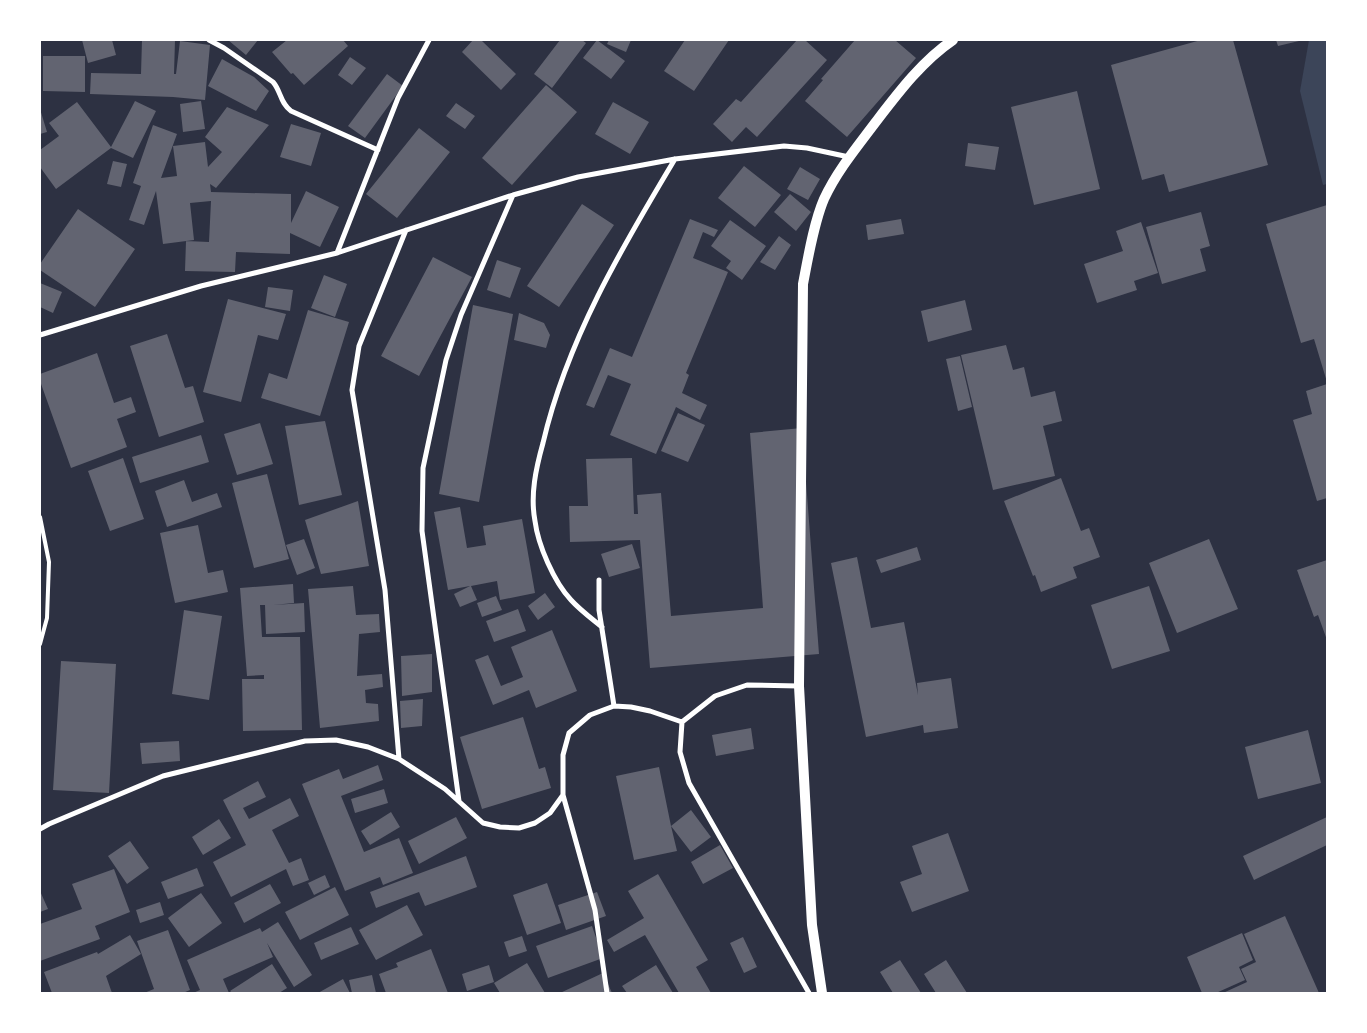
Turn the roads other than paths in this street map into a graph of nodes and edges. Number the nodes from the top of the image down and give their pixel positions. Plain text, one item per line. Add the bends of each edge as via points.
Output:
1 (209, 40) edge
2 (429, 40) edge
3 (953, 40) edge
4 (378, 150) junction
5 (849, 157) junction
6 (675, 159) junction
7 (513, 195) junction
8 (406, 230) junction
9 (337, 253) junction
10 (40, 335) edge
11 (40, 517) edge
12 (600, 580) dead end
13 (602, 628) junction
14 (40, 644) edge
15 (799, 686) junction
16 (614, 706) junction
17 (682, 722) junction
18 (398, 759) junction
19 (563, 796) junction
20 (459, 801) junction
21 (40, 829) edge
22 (607, 993) edge
23 (809, 993) edge
24 (822, 993) edge

1 - 4 street via 273,82 278,87 284,107 291,112
2 - 4 street via 398,98
3 - 5 main road via 904,85
4 - 9 street
5 - 6 street via 784,146
5 - 15 main road via 824,200 803,284
6 - 7 street via 578,177
6 - 13 street via 628,237 587,317 551,409 534,478 534,521 547,562 570,599
7 - 8 street
7 - 20 street via 461,315 446,360 423,468 422,531
8 - 9 street
8 - 18 street via 359,346 352,390 385,590
9 - 10 street via 201,286
11 - 14 lane via 49,562 47,618
12 - 13 street
13 - 16 street
15 - 17 street via 747,685 715,696
15 - 24 main road via 812,925
16 - 17 street via 650,711
16 - 19 street via 590,715 569,733 563,755
17 - 23 street via 680,752 689,783
18 - 20 street
18 - 21 street via 368,747 336,740 305,741 164,776
19 - 20 street via 550,813 519,828 483,823
19 - 22 street via 596,910

